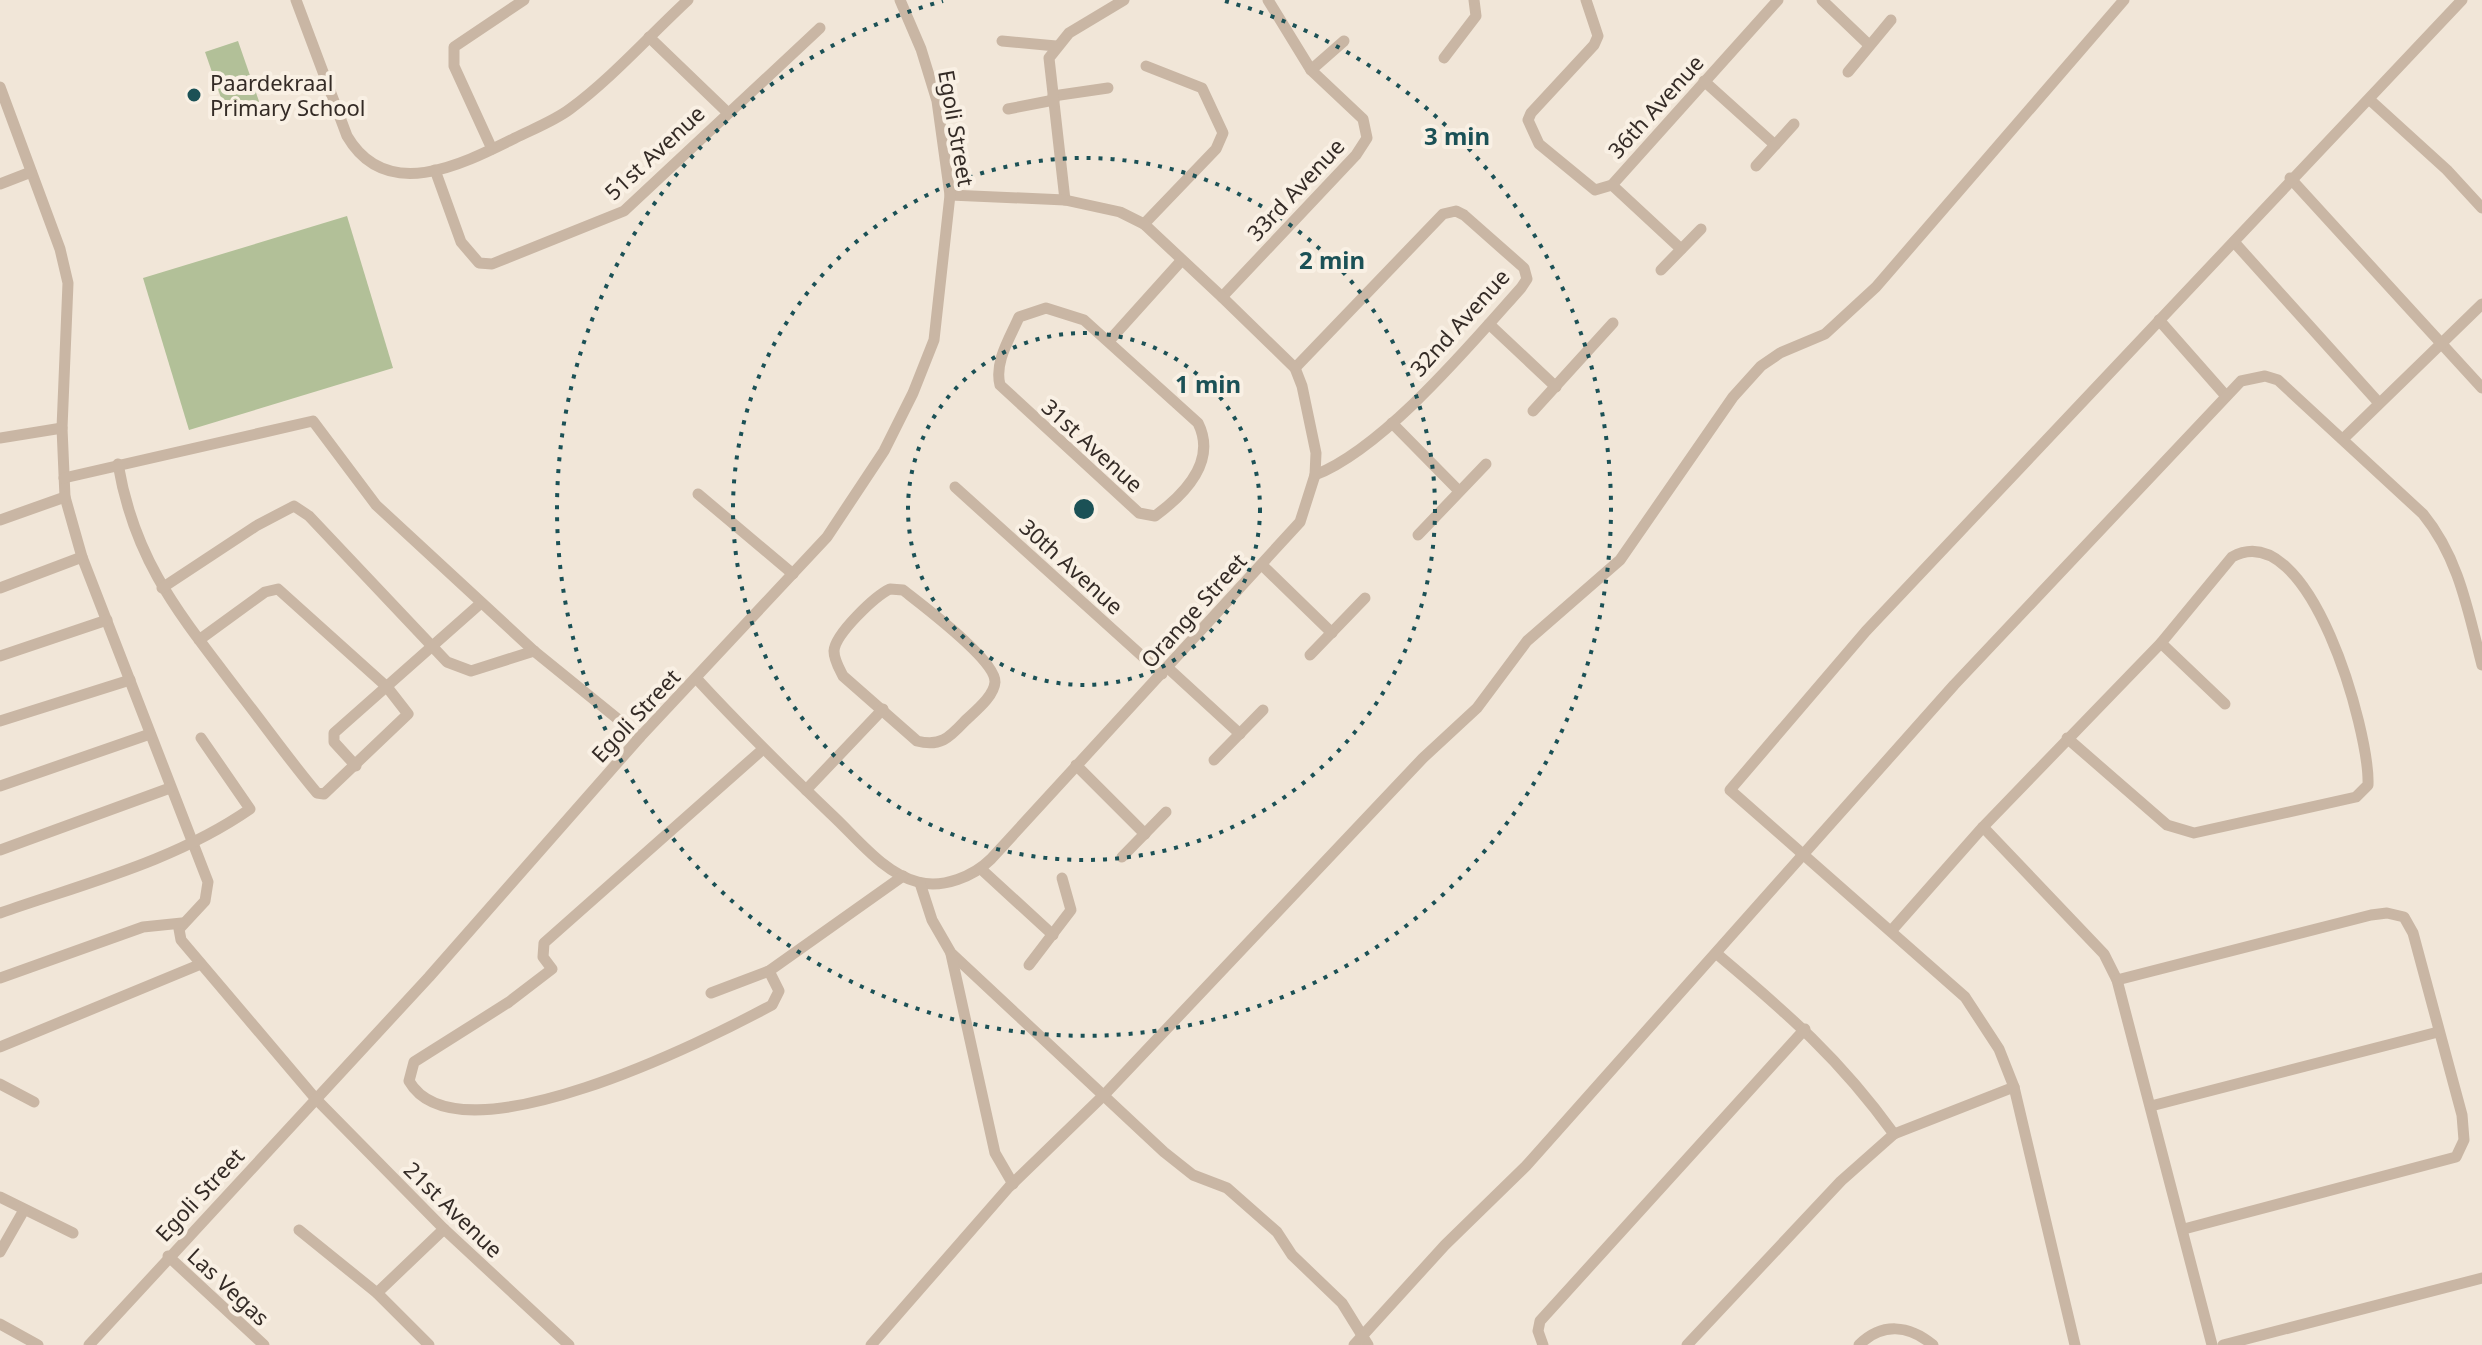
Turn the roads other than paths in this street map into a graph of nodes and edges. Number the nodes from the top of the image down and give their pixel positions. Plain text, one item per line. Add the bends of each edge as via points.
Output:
1 (296, 0) edge
2 (524, 0) edge
3 (688, 0) edge
4 (900, 0) edge
5 (1124, 0) edge
6 (1268, 0) edge
7 (1474, 0) edge
8 (1586, 0) edge
9 (1778, 0) edge
10 (1822, 0) edge
11 (2124, 0) edge
12 (2462, 0) edge
13 (1891, 20) dead end
14 (820, 28) dead end
15 (649, 37) junction
16 (1002, 41) dead end
17 (1344, 41) dead end
18 (1869, 45) junction
19 (1056, 46) junction
20 (1444, 58) dead end
21 (1146, 66) dead end
22 (1311, 70) junction
23 (1848, 72) dead end
24 (1704, 81) junction
25 (0, 87) edge
26 (1108, 88) dead end
27 (1054, 98) junction
28 (2370, 100) junction
29 (1008, 109) dead end
30 (727, 112) junction
31 (1794, 124) dead end
32 (1775, 145) junction
33 (492, 149) junction
34 (1756, 166) dead end
35 (435, 170) junction
36 (31, 172) junction
37 (2290, 178) junction
38 (0, 184) edge
39 (1612, 185) junction
40 (950, 195) junction
41 (1065, 200) junction
42 (2482, 208) edge
43 (1144, 224) junction
44 (1701, 229) dead end
45 (2234, 242) junction
46 (1681, 249) junction
47 (1181, 261) junction
48 (1661, 270) dead end
49 (1222, 297) junction
50 (2482, 304) edge
51 (2159, 320) junction
52 (1613, 323) dead end
53 (1489, 324) junction
54 (1109, 341) junction
55 (2443, 343) junction
56 (1295, 368) junction
57 (1556, 387) junction
58 (2482, 388) edge
59 (2226, 396) junction
60 (2379, 403) junction
61 (1533, 411) dead end
62 (1392, 423) junction
63 (62, 428) junction
64 (0, 438) edge
65 (2343, 439) junction
66 (118, 464) junction
67 (1486, 464) dead end
68 (1315, 475) junction
69 (64, 478) junction
70 (955, 487) dead end
71 (1459, 491) junction
72 (698, 494) dead end
73 (65, 497) junction
74 (0, 520) edge
75 (1418, 535) dead end
76 (82, 557) junction
77 (1262, 565) junction
78 (793, 574) junction
79 (0, 588) edge
80 (162, 588) junction
81 (1365, 598) dead end
82 (481, 603) junction
83 (107, 620) junction
84 (1332, 633) junction
85 (199, 640) junction
86 (2161, 643) junction
87 (430, 646) junction
88 (534, 651) junction
89 (1310, 655) dead end
90 (0, 656) edge
91 (2482, 665) edge
92 (1165, 671) junction
93 (696, 678) junction
94 (130, 680) junction
95 (387, 687) junction
96 (2225, 704) dead end
97 (883, 709) junction
98 (1263, 710) dead end
99 (0, 721) edge
100 (150, 734) junction
101 (1240, 734) junction
102 (640, 737) junction
103 (201, 738) dead end
104 (2067, 738) junction
105 (762, 750) junction
106 (1214, 760) dead end
107 (1076, 765) junction
108 (356, 766) junction
109 (0, 786) edge
110 (170, 788) junction
111 (806, 790) junction
112 (1166, 812) dead end
113 (1983, 827) junction
114 (1145, 834) junction
115 (191, 845) junction
116 (0, 850) edge
117 (1803, 855) junction
118 (1122, 857) dead end
119 (981, 869) junction
120 (903, 876) junction
121 (1062, 878) dead end
122 (920, 883) junction
123 (0, 913) edge
124 (182, 923) junction
125 (1892, 930) junction
126 (1053, 935) junction
127 (951, 953) junction
128 (1717, 954) junction
129 (201, 964) junction
130 (1029, 965) dead end
131 (769, 971) junction
132 (0, 978) edge
133 (2117, 980) junction
134 (711, 993) dead end
135 (1805, 1029) junction
136 (2438, 1032) junction
137 (0, 1047) edge
138 (0, 1084) edge
139 (2014, 1087) junction
140 (1105, 1094) junction
141 (315, 1098) junction
142 (34, 1102) dead end
143 (2151, 1106) junction
144 (1894, 1134) junction
145 (1013, 1184) junction
146 (0, 1197) edge
147 (24, 1210) junction
148 (444, 1229) junction
149 (2184, 1229) junction
150 (299, 1230) dead end
151 (73, 1233) dead end
152 (0, 1252) edge
153 (168, 1256) junction
154 (2482, 1278) edge
155 (377, 1293) junction
156 (0, 1324) edge
157 (1361, 1343) edge
158 (38, 1345) edge
159 (89, 1345) edge
160 (264, 1345) edge
161 (429, 1345) edge
162 (569, 1345) edge
163 (871, 1345) edge
164 (1543, 1345) edge
165 (1687, 1345) edge
166 (1859, 1345) edge
167 (1933, 1345) edge
168 (2075, 1345) edge
169 (2212, 1345) edge
170 (2223, 1345) edge

1 - 35 street via 359,156 410,175
2 - 33 street via 454,47 454,66
3 - 15 street
4 - 40 street, Egoli Street via 937,101
5 - 19 street
6 - 22 street, 33rd Avenue
7 - 20 street via 1476,16
8 - 39 street, 36th Avenue via 1598,36 1594,45 1528,120 1539,144 1583,184 1595,190
9 - 24 street, 36th Avenue
10 - 18 street
11 - 140 street via 1876,287 1825,334 1761,366 1733,397 1620,560 1527,641 1477,708 1423,758
12 - 28 street
13 - 18 street
14 - 30 street, 51st Avenue
15 - 30 street, 51st Avenue
15 - 33 street via 566,112
16 - 19 street
17 - 22 street
18 - 23 street
19 - 27 street via 1049,58
21 - 43 street via 1202,88 1223,133 1216,149
22 - 49 street, 33rd Avenue via 1363,119 1367,138
24 - 32 street
24 - 39 street, 36th Avenue
25 - 36 street
26 - 27 street
27 - 29 street
27 - 41 street
28 - 37 street
28 - 42 street
30 - 35 street, 51st Avenue via 624,211 492,264 479,263 461,242
31 - 32 street
32 - 34 street
33 - 35 street
36 - 38 street
36 - 63 street via 68,283
37 - 45 street
37 - 55 street
39 - 46 street
40 - 41 street
40 - 78 street, Egoli Street via 934,340 913,393 851,504
41 - 43 street via 1120,212
43 - 47 street
44 - 46 street
45 - 51 street
45 - 60 street
46 - 48 street
47 - 49 street
47 - 54 street
49 - 56 street
50 - 55 street
51 - 59 street
51 - 117 street via 1866,631 1730,790
52 - 57 street
53 - 56 street, 32nd Avenue via 1527,279 1524,268 1456,211 1443,214
53 - 57 street
53 - 62 street, 32nd Avenue
54 - 54 street, 31st Avenue via 1084,320 1060,310 1025,313 1002,355 1000,385 1139,513 1155,516 1197,474 1205,438 1198,423
55 - 58 street
55 - 60 street
56 - 68 street, Orange Street via 1312,432
57 - 61 street
59 - 65 street via 2241,381 2265,376 2298,397
59 - 117 street via 1954,685
60 - 65 street
62 - 68 street, 32nd Avenue via 1353,457
62 - 71 street
63 - 64 street
63 - 69 street
65 - 91 street via 2444,539
66 - 69 street
66 - 80 street via 137,541
66 - 82 street via 313,421 376,505
67 - 71 street
68 - 77 street, Orange Street via 1300,522
69 - 73 street
70 - 92 street, 30th Avenue
71 - 75 street
72 - 78 street
73 - 74 street
73 - 76 street
76 - 79 street
76 - 83 street
77 - 84 street
77 - 92 street, Orange Street
78 - 93 street, Egoli Street
80 - 85 street
80 - 87 street via 294,506
81 - 84 street
82 - 87 street
82 - 88 street
83 - 90 street
83 - 94 street
84 - 89 street
85 - 95 street via 265,592 278,589
85 - 108 street via 317,793 324,794
86 - 96 street
86 - 104 street
86 - 104 street via 2232,557 2244,550 2260,552 2289,568 2318,606 2339,656 2369,765 2368,785 2356,797 2186,832 2167,825
87 - 88 street via 447,662 471,671
87 - 95 street
88 - 102 street
92 - 101 street, 30th Avenue
92 - 107 street, Orange Street
93 - 102 street, Egoli Street
93 - 105 street
94 - 99 street
94 - 100 street
95 - 108 street via 408,714
95 - 108 street via 334,733 334,742
97 - 97 street via 917,741 932,745 947,740 995,683 979,655 903,590 878,594 834,648 843,676
97 - 111 street
98 - 101 street
100 - 109 street
100 - 110 street
101 - 106 street
102 - 141 street, Egoli Street
103 - 115 street via 250,809
104 - 113 street
105 - 111 street
105 - 131 street via 544,943 543,957 552,969 414,1062 409,1081 430,1102 448,1108 546,1102 606,1081 772,1005 779,991
107 - 114 street
107 - 119 street, Orange Street
110 - 115 street
110 - 116 street
111 - 120 street via 892,872
112 - 114 street
113 - 125 street
113 - 133 street via 2104,954
114 - 118 street
115 - 123 street
115 - 124 street via 205,870 208,892
117 - 125 street
117 - 128 street
119 - 122 street via 958,879
119 - 126 street
120 - 122 street
120 - 131 street
121 - 126 street via 1071,910
122 - 127 street via 932,920
124 - 129 street, 21st Avenue via 178,934
124 - 132 street via 143,927
125 - 139 street via 1965,997 1985,1023
126 - 130 street
127 - 140 street
127 - 145 street via 995,1153
128 - 135 street
128 - 157 street via 1526,1166 1445,1245
129 - 137 street
129 - 141 street, 21st Avenue
131 - 134 street
133 - 136 street via 2371,915 2396,914 2413,933
133 - 143 street
135 - 144 street via 1856,1082
135 - 164 street via 1540,1321
136 - 143 street
136 - 149 street via 2464,1130 2463,1148 2456,1157
138 - 142 street
139 - 144 street
139 - 168 street
140 - 145 street
140 - 157 street via 1193,1175 1227,1188 1277,1232 1292,1255 1342,1303
141 - 148 street, 21st Avenue
141 - 153 street, Egoli Street
143 - 149 street
144 - 165 street via 1841,1181
145 - 163 street
146 - 147 street
147 - 151 street
147 - 152 street
148 - 155 street
148 - 162 street, 21st Avenue
149 - 169 street
150 - 155 street
153 - 159 street, Egoli Street
153 - 160 street, Las Vegas
154 - 170 street
155 - 161 street
156 - 158 street
166 - 167 street via 1885,1328 1899,1328

